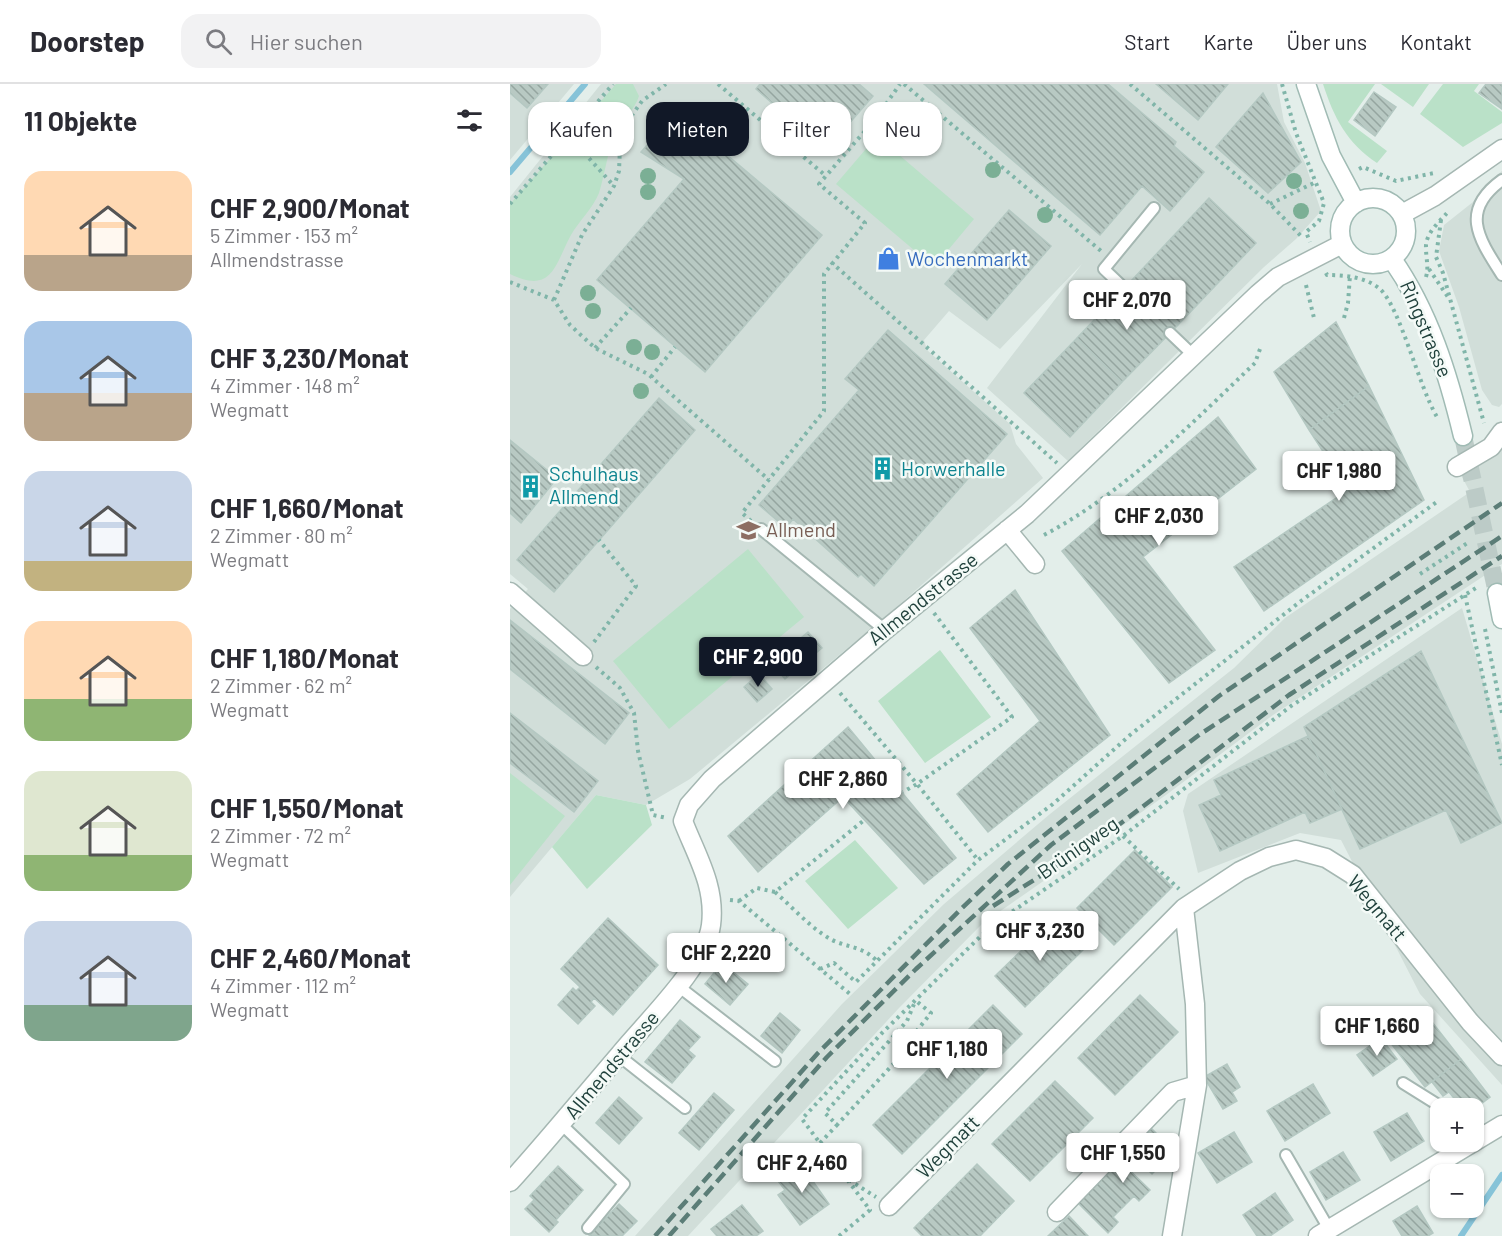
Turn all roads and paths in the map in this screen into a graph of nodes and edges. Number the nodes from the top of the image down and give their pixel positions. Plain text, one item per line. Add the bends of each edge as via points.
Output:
1 (614, 84) edge
2 (666, 84) edge
3 (718, 84) edge
4 (902, 84) edge
5 (1130, 84) edge
6 (1282, 84) edge
7 (1306, 84) edge
8 (598, 102) edge
9 (1502, 148) edge
10 (552, 156) edge
11 (587, 156) edge
12 (1363, 167) dead end
13 (826, 176) junction
14 (1421, 176) dead end
15 (1502, 180) edge
16 (1316, 182) junction
17 (614, 186) junction
18 (1356, 203) junction
19 (510, 204) edge
20 (1270, 204) junction
21 (1154, 208) dead end
22 (1402, 214) junction
23 (1446, 214) dead end
24 (1441, 220) junction
25 (1301, 236) dead end
26 (1310, 241) dead end
27 (1342, 244) junction
28 (1392, 259) junction
29 (1110, 260) junction
30 (831, 262) junction
31 (1428, 269) junction
32 (1327, 275) dead end
33 (1350, 275) junction
34 (1502, 275) edge
35 (1425, 279) dead end
36 (1312, 281) dead end
37 (510, 282) edge
38 (1124, 288) dead end
39 (554, 300) junction
40 (1450, 300) junction
41 (630, 308) dead end
42 (1314, 318) dead end
43 (1344, 318) dead end
44 (1170, 333) dead end
45 (675, 347) dead end
46 (595, 348) junction
47 (1260, 349) dead end
48 (1192, 354) junction
49 (651, 377) junction
50 (1441, 424) dead end
51 (1463, 436) tunnel mouth
52 (1498, 438) edge
53 (1457, 467) dead end
54 (1069, 474) junction
55 (769, 480) junction
56 (1438, 501) dead end
57 (761, 529) joint
58 (1007, 530) junction
59 (1044, 535) dead end
60 (599, 540) dead end
61 (1469, 542) dead end
62 (1035, 564) dead end
63 (1420, 574) dead end
64 (510, 592) edge
65 (1497, 593) dead end
66 (923, 598) junction
67 (1502, 619) edge
68 (1484, 624) dead end
69 (885, 630) junction
70 (583, 656) junction
71 (828, 678) junction
72 (1502, 713) edge
73 (1502, 765) edge
74 (916, 784) junction
75 (903, 792) dead end
76 (682, 821) junction
77 (863, 821) dead end
78 (1123, 836) junction
79 (978, 860) junction
80 (775, 892) junction
81 (711, 899) junction
82 (739, 901) junction
83 (1188, 905) junction
84 (877, 961) junction
85 (820, 969) junction
86 (678, 986) junction
87 (850, 994) dead end
88 (915, 1000) junction
89 (618, 1055) junction
90 (1502, 1056) edge
91 (775, 1061) dead end
92 (1403, 1083) dead end
93 (1197, 1085) junction
94 (1430, 1100) edge
95 (685, 1108) dead end
96 (562, 1125) junction
97 (837, 1125) junction
98 (1502, 1125) edge
99 (1484, 1130) edge
100 (820, 1143) junction
101 (1447, 1152) edge
102 (1286, 1155) dead end
103 (846, 1178) junction
104 (510, 1182) edge
105 (889, 1206) joint
106 (1057, 1212) dead end
107 (588, 1228) dead end
108 (1323, 1233) edge
109 (839, 1236) edge
110 (1172, 1236) edge

1 - 8 path
2 - 17 path via 642,101 630,118
3 - 13 path
4 - 13 path
4 - 29 path
5 - 20 path
6 - 16 path
7 - 18 street via 1331,156
9 - 22 street via 1435,196
10 - 19 path
11 - 17 path
12 - 14 path via 1396,181
13 - 30 path via 819,184 865,223
15 - 34 lane via 1485,195 1476,219 1476,229
16 - 20 path
16 - 26 path via 1324,203 1319,221 1306,232
17 - 39 path via 582,236
18 - 22 street via 1376,198
18 - 27 street via 1341,221
20 - 25 path
21 - 29 lane
22 - 28 street via 1404,246
23 - 24 path
24 - 31 path via 1425,246
24 - 40 path via 1436,257
27 - 28 street via 1349,254 1368,265
27 - 48 street, Allmendstrasse via 1278,277
28 - 51 street, Ringstrasse via 1438,347
29 - 38 lane via 1104,269
30 - 54 path
30 - 55 path via 824,274 824,411
31 - 35 path
31 - 40 path
32 - 33 path
33 - 43 path
33 - 50 path via 1379,288 1389,300 1420,383
36 - 42 path via 1305,286
37 - 39 path
39 - 46 path via 570,325
40 - 52 path via 1483,422
41 - 46 path
44 - 48 lane
45 - 49 path
46 - 49 path
47 - 59 path via 1255,363 1188,427 1113,489
48 - 54 street, Allmendstrasse
49 - 55 path
52 - 53 street
54 - 58 street, Allmendstrasse
55 - 57 path via 742,513
56 - 79 path via 1130,735 1053,804
57 - 69 lane
58 - 62 street
58 - 66 street, Allmendstrasse
60 - 70 path via 636,586
61 - 63 path
64 - 70 street
65 - 67 street
66 - 69 street, Allmendstrasse
66 - 74 path via 1012,717
68 - 72 path
69 - 71 street, Allmendstrasse
70 - 76 path via 621,688 634,712 638,751 654,815
71 - 74 path
71 - 76 street, Allmendstrasse via 712,779 689,805
73 - 78 path, Brünigweg via 1465,595 1291,706
74 - 75 path
74 - 79 path
76 - 81 street, Allmendstrasse via 708,879
77 - 80 path
78 - 83 path
78 - 88 path, Brünigweg via 991,926
79 - 84 path
80 - 82 path via 757,888
80 - 84 path via 824,935 842,945 865,949
81 - 82 path
81 - 86 street, Allmendstrasse via 710,933
82 - 85 path
83 - 90 street, Wegmatt via 1269,857 1296,850 1326,858 1353,875 1470,1023
83 - 93 street
83 - 105 street, Wegmatt
84 - 85 path via 856,982 834,963
85 - 87 path
86 - 89 street, Allmendstrasse
86 - 91 lane
88 - 97 path via 907,1021 825,1113
88 - 97 path via 931,1013 906,1041 908,1048
88 - 100 path, Brünigweg via 802,1119
89 - 95 lane
89 - 96 street, Allmendstrasse
92 - 94 lane
93 - 106 street via 1173,1092
93 - 110 street
96 - 104 street, Allmendstrasse
96 - 107 lane via 624,1184
97 - 100 path
98 - 99 street
100 - 103 path, Brünigweg
101 - 108 street
102 - 108 lane
103 - 105 path
103 - 109 path, Brünigweg via 870,1210

